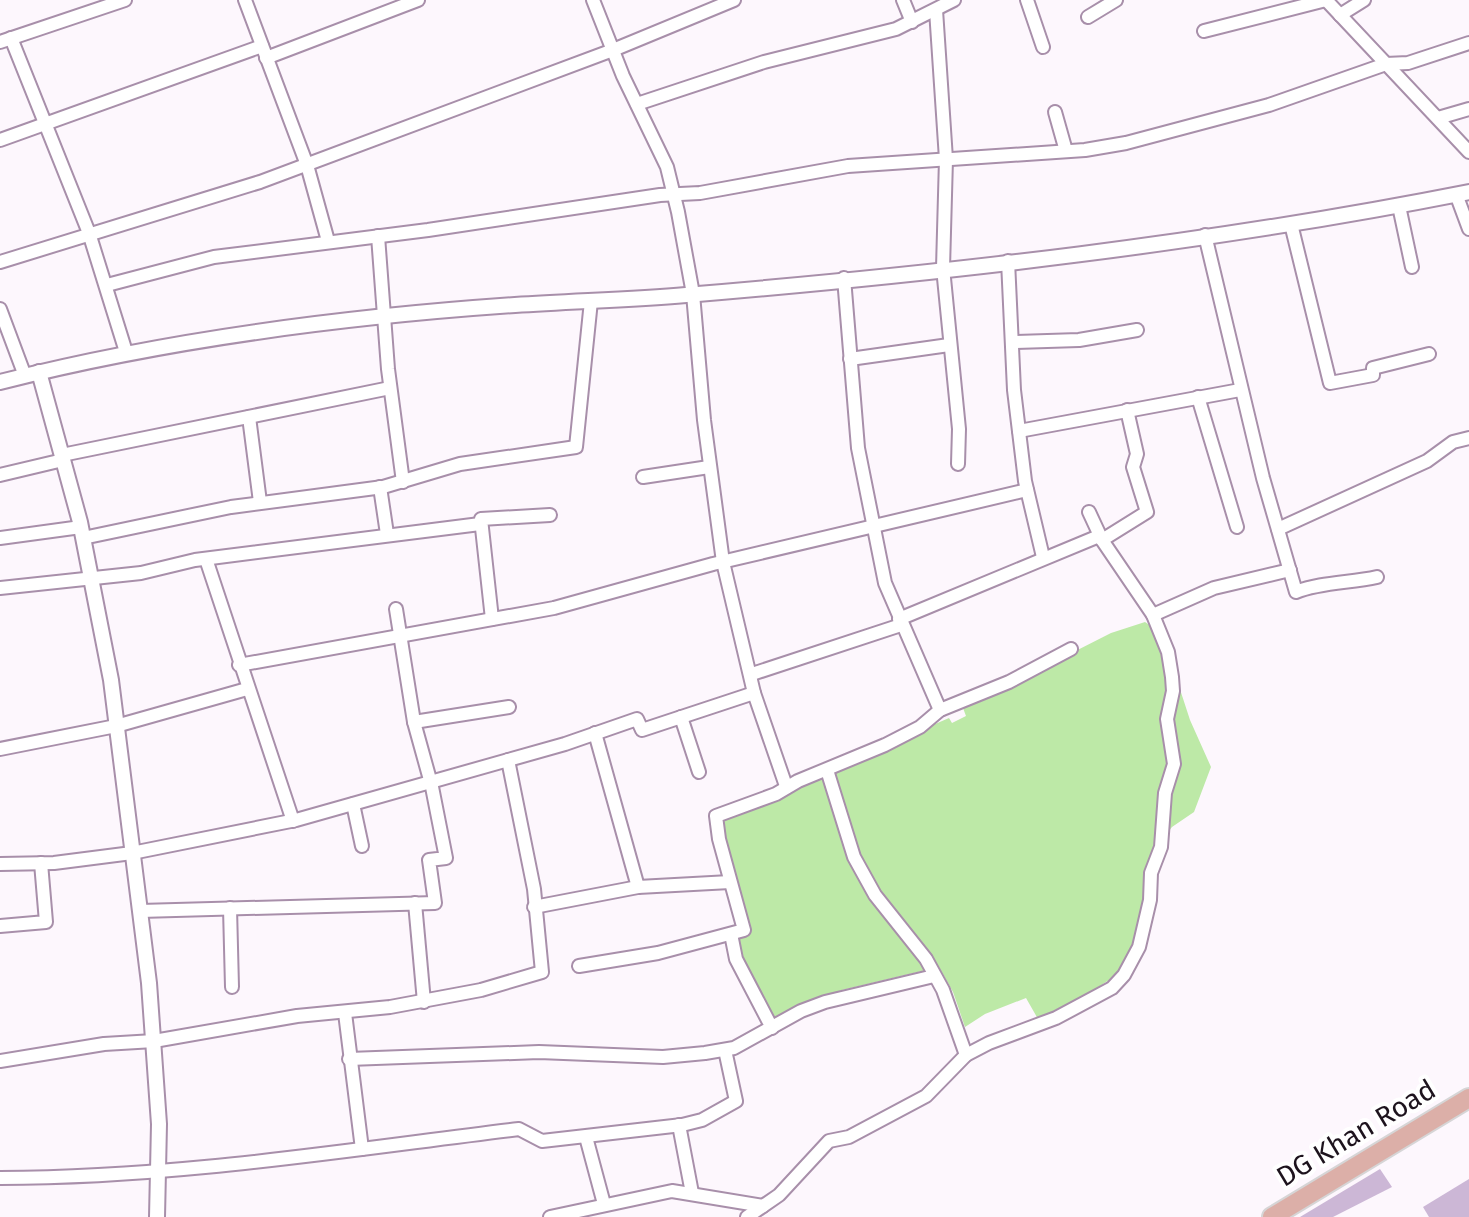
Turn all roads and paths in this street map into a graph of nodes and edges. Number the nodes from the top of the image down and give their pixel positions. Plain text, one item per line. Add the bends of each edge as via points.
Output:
1 (125, 0) edge
2 (245, 0) edge
3 (418, 0) edge
4 (593, 0) edge
5 (734, 0) edge
6 (903, 0) edge
7 (954, 0) edge
8 (1027, 0) edge
9 (1116, 0) edge
10 (1326, 0) edge
11 (1364, 0) edge
12 (94, 5) edge
13 (936, 10) junction
14 (1340, 15) junction
15 (1088, 17) dead end
16 (912, 22) junction
17 (1204, 31) dead end
18 (6, 40) edge
19 (1469, 43) edge
20 (1043, 47) dead end
21 (613, 50) junction
22 (264, 52) junction
23 (1386, 64) junction
24 (637, 104) junction
25 (1469, 109) edge
26 (1055, 112) dead end
27 (1438, 118) junction
28 (47, 124) junction
29 (0, 140) edge
30 (1066, 151) junction
31 (1469, 152) edge
32 (946, 159) junction
33 (307, 165) junction
34 (1463, 193) edge
35 (672, 196) junction
36 (1399, 206) junction
37 (1291, 224) junction
38 (1469, 229) edge
39 (89, 233) junction
40 (1205, 235) junction
41 (378, 236) junction
42 (328, 241) junction
43 (1008, 261) junction
44 (0, 262) edge
45 (1412, 267) dead end
46 (943, 268) junction
47 (844, 278) junction
48 (107, 285) junction
49 (693, 294) junction
50 (591, 301) junction
51 (0, 309) edge
52 (385, 317) junction
53 (1137, 330) dead end
54 (1014, 342) junction
55 (949, 345) junction
56 (126, 352) junction
57 (1429, 354) dead end
58 (850, 359) junction
59 (32, 374) junction
60 (0, 382) edge
61 (390, 388) junction
62 (1240, 390) junction
63 (1198, 397) junction
64 (1127, 410) junction
65 (249, 417) junction
66 (1019, 431) junction
67 (1469, 438) edge
68 (63, 457) junction
69 (958, 464) dead end
70 (709, 467) junction
71 (0, 475) edge
72 (643, 477) dead end
73 (403, 482) junction
74 (380, 487) junction
75 (1027, 490) junction
76 (260, 502) junction
77 (1089, 512) dead end
78 (550, 515) dead end
79 (480, 524) junction
80 (873, 525) junction
81 (1237, 527) dead end
82 (1278, 529) junction
83 (82, 533) junction
84 (387, 534) junction
85 (0, 538) edge
86 (1101, 538) junction
87 (1043, 557) junction
88 (206, 559) junction
89 (723, 562) junction
90 (1290, 570) junction
91 (1377, 577) dead end
92 (91, 578) junction
93 (0, 588) edge
94 (396, 609) dead end
95 (1153, 615) junction
96 (492, 619) junction
97 (900, 622) junction
98 (400, 634) junction
99 (1071, 649) dead end
100 (239, 665) junction
101 (752, 674) junction
102 (247, 689) junction
103 (754, 693) junction
104 (509, 707) dead end
105 (940, 710) junction
106 (681, 717) junction
107 (414, 722) junction
108 (116, 726) junction
109 (595, 733) junction
110 (0, 749) edge
111 (508, 760) junction
112 (827, 770) junction
113 (699, 772) dead end
114 (431, 782) junction
115 (786, 786) junction
116 (353, 804) junction
117 (293, 821) junction
118 (362, 846) dead end
119 (132, 853) junction
120 (41, 863) junction
121 (0, 864) edge
122 (730, 882) junction
123 (638, 887) junction
124 (415, 903) junction
125 (534, 907) junction
126 (230, 908) junction
127 (140, 911) junction
128 (0, 926) edge
129 (731, 934) junction
130 (579, 966) dead end
131 (934, 976) junction
132 (232, 987) dead end
133 (424, 1002) junction
134 (345, 1013) junction
135 (772, 1028) junction
136 (154, 1041) junction
137 (725, 1050) junction
138 (966, 1055) junction
139 (349, 1059) junction
140 (0, 1061) edge
141 (1469, 1098) edge
142 (679, 1125) junction
143 (586, 1137) junction
144 (362, 1149) junction
145 (158, 1170) junction
146 (0, 1178) edge
147 (692, 1193) junction
148 (604, 1204) junction
149 (763, 1206) junction
150 (157, 1217) edge
151 (550, 1217) edge
152 (747, 1217) edge
153 (1272, 1217) edge

1 - 12 street
2 - 22 street
3 - 22 street
4 - 21 street
5 - 21 street
6 - 16 street
7 - 13 street
8 - 20 street
9 - 15 street
10 - 14 street
10 - 17 street
11 - 14 street
12 - 18 street
13 - 16 street
13 - 32 street
14 - 23 street
16 - 24 street
18 - 28 street
19 - 23 street via 1408,63
21 - 24 street
21 - 33 street
22 - 28 street
22 - 33 street
23 - 27 street
23 - 30 street via 1171,133
24 - 35 street via 667,167
25 - 27 street
26 - 30 street
27 - 31 street
28 - 29 street
28 - 39 street
30 - 32 street
32 - 35 street via 848,166
32 - 46 street
33 - 39 street
33 - 42 street
34 - 36 street
34 - 38 street
35 - 41 street
35 - 49 street
36 - 37 street
36 - 45 street
37 - 40 street
37 - 57 street via 1330,383 1373,375 1373,368
39 - 44 street
39 - 48 street
40 - 43 street
40 - 62 street
41 - 42 street
41 - 52 street
42 - 48 street via 214,257
43 - 46 street
43 - 54 street
46 - 47 street
46 - 55 street
47 - 49 street
47 - 58 street
48 - 56 street
49 - 50 street
49 - 70 street
50 - 52 street
50 - 73 street via 576,447 460,464
51 - 59 street
52 - 56 street
52 - 61 street
53 - 54 street via 1079,340
54 - 66 street
55 - 58 street
55 - 69 street
56 - 59 street
58 - 80 street via 858,448
59 - 60 street
59 - 68 street
61 - 65 street
61 - 73 street
62 - 63 street
62 - 82 street
63 - 64 street
63 - 81 street
64 - 66 street
64 - 86 street via 1137,454 1133,467 1147,512
65 - 68 street
65 - 76 street
66 - 75 street
67 - 82 street
68 - 71 street
68 - 83 street
70 - 72 street
70 - 89 street
73 - 74 street
74 - 76 street
74 - 84 street
75 - 80 street
75 - 87 street
76 - 83 street
77 - 86 street
78 - 79 street via 481,519
79 - 84 street
79 - 96 street
80 - 89 street
80 - 97 street
82 - 90 street
83 - 85 street
83 - 92 street
84 - 88 street
86 - 87 street
86 - 95 street
87 - 97 street
88 - 92 street
88 - 100 street
89 - 96 street via 554,608
89 - 101 street
90 - 91 street via 1296,592
90 - 95 street via 1214,588
92 - 93 street
92 - 108 street
94 - 98 street
95 - 138 street via 1168,652 1173,691 1167,719 1174,764 1139,947 1112,988
96 - 98 street
97 - 101 street
97 - 105 street
98 - 100 street
98 - 107 street
99 - 105 street
100 - 102 street
101 - 103 street
102 - 108 street
102 - 117 street
103 - 106 street
103 - 115 street
104 - 107 street
105 - 112 street via 920,727
106 - 109 street via 642,730 637,719
106 - 113 street
107 - 114 street
108 - 110 street
108 - 119 street
109 - 111 street
109 - 123 street
111 - 114 street
111 - 125 street
112 - 115 street
112 - 131 street via 854,857
114 - 116 street
114 - 124 street via 446,858 429,860 435,903
115 - 122 street via 715,817
116 - 117 street
116 - 118 street
117 - 119 street
119 - 120 street
119 - 127 street
120 - 121 street
120 - 128 street via 46,922
122 - 123 street
122 - 129 street via 744,930
123 - 125 street
124 - 126 street
124 - 133 street
125 - 133 street via 542,972
126 - 127 street
126 - 132 street
127 - 136 street
129 - 130 street
129 - 135 street via 736,959
131 - 135 street via 825,1002
131 - 138 street
133 - 134 street
134 - 136 street
134 - 139 street
135 - 137 street
136 - 140 street
136 - 145 street
137 - 139 street via 663,1057 539,1052
137 - 142 street via 736,1101 702,1120
138 - 149 street via 926,1096 849,1137 829,1141
139 - 144 street
141 - 153 main road, DG Khan Road
142 - 143 street
142 - 147 street
143 - 144 street via 542,1141 519,1129
143 - 148 street
144 - 145 street
145 - 146 street
145 - 150 street
147 - 148 street via 672,1191
147 - 149 street
148 - 151 street
149 - 152 street

